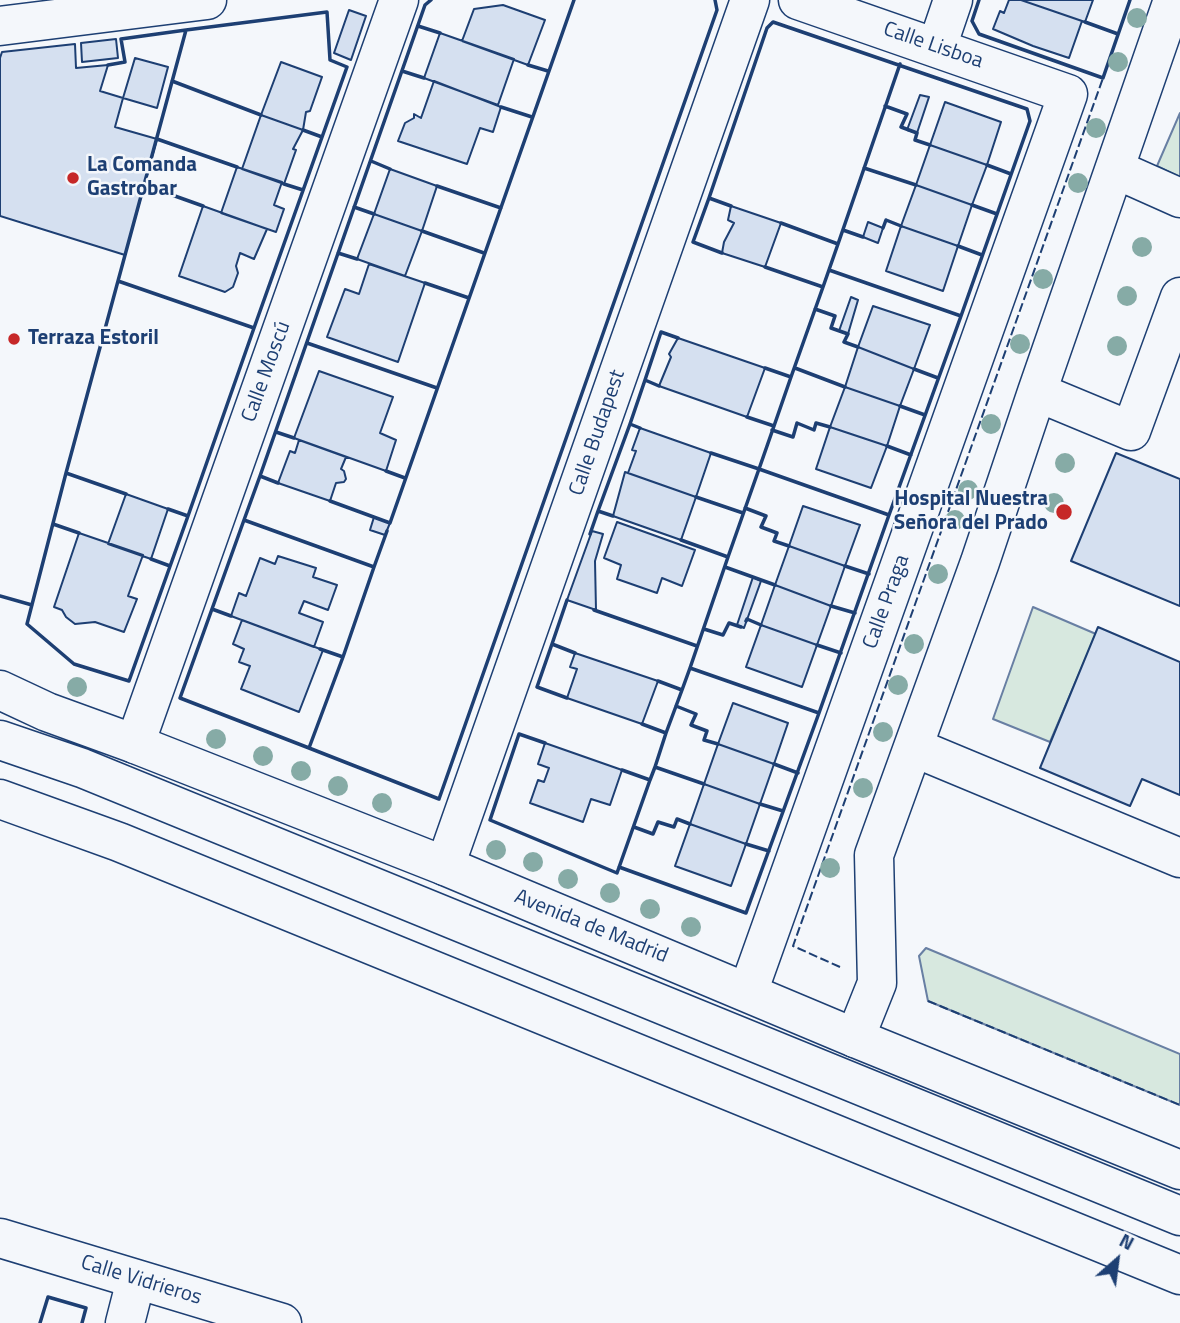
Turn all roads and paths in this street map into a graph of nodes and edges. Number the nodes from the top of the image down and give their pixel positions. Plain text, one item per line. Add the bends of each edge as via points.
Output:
1 (207, 0) edge
2 (400, 0) edge
3 (750, 0) edge
4 (798, 0) edge
5 (953, 0) edge
6 (1173, 0) edge
7 (93, 7) edge
8 (0, 26) edge
9 (937, 47) junction
10 (1068, 94) joint
11 (1115, 169) junction
12 (1180, 198) edge
13 (1180, 297) edge
14 (1037, 392) junction
15 (0, 690) edge
16 (0, 740) edge
17 (135, 744) junction
18 (913, 747) junction
19 (0, 799) edge
20 (1180, 858) edge
21 (445, 866) junction
22 (748, 992) junction
23 (855, 1038) junction
24 (1180, 1170) edge
25 (1180, 1216) edge
26 (0, 1238) edge
27 (1180, 1275) edge
28 (135, 1280) junction
29 (125, 1323) edge
30 (282, 1323) edge

1 - 7 street
2 - 17 street, Calle Moscú
3 - 21 street, Calle Budapest
4 - 9 street, Calle Lisboa
5 - 9 street
6 - 11 street
7 - 8 street
9 - 10 street, Calle Lisboa
10 - 22 street, Calle Praga
11 - 12 street
11 - 14 street
13 - 14 street via 1131,432
14 - 18 street
15 - 17 street, Avenida de Madrid
16 - 25 street via 82,768
17 - 21 street, Avenida de Madrid
18 - 20 street
18 - 23 street via 874,855 877,983
19 - 27 street via 119,842
21 - 22 street, Avenida de Madrid
22 - 23 street, Avenida de Madrid
23 - 24 street, Avenida de Madrid
26 - 28 street, Calle Vidrieros
28 - 29 street
28 - 30 street, Calle Vidrieros

